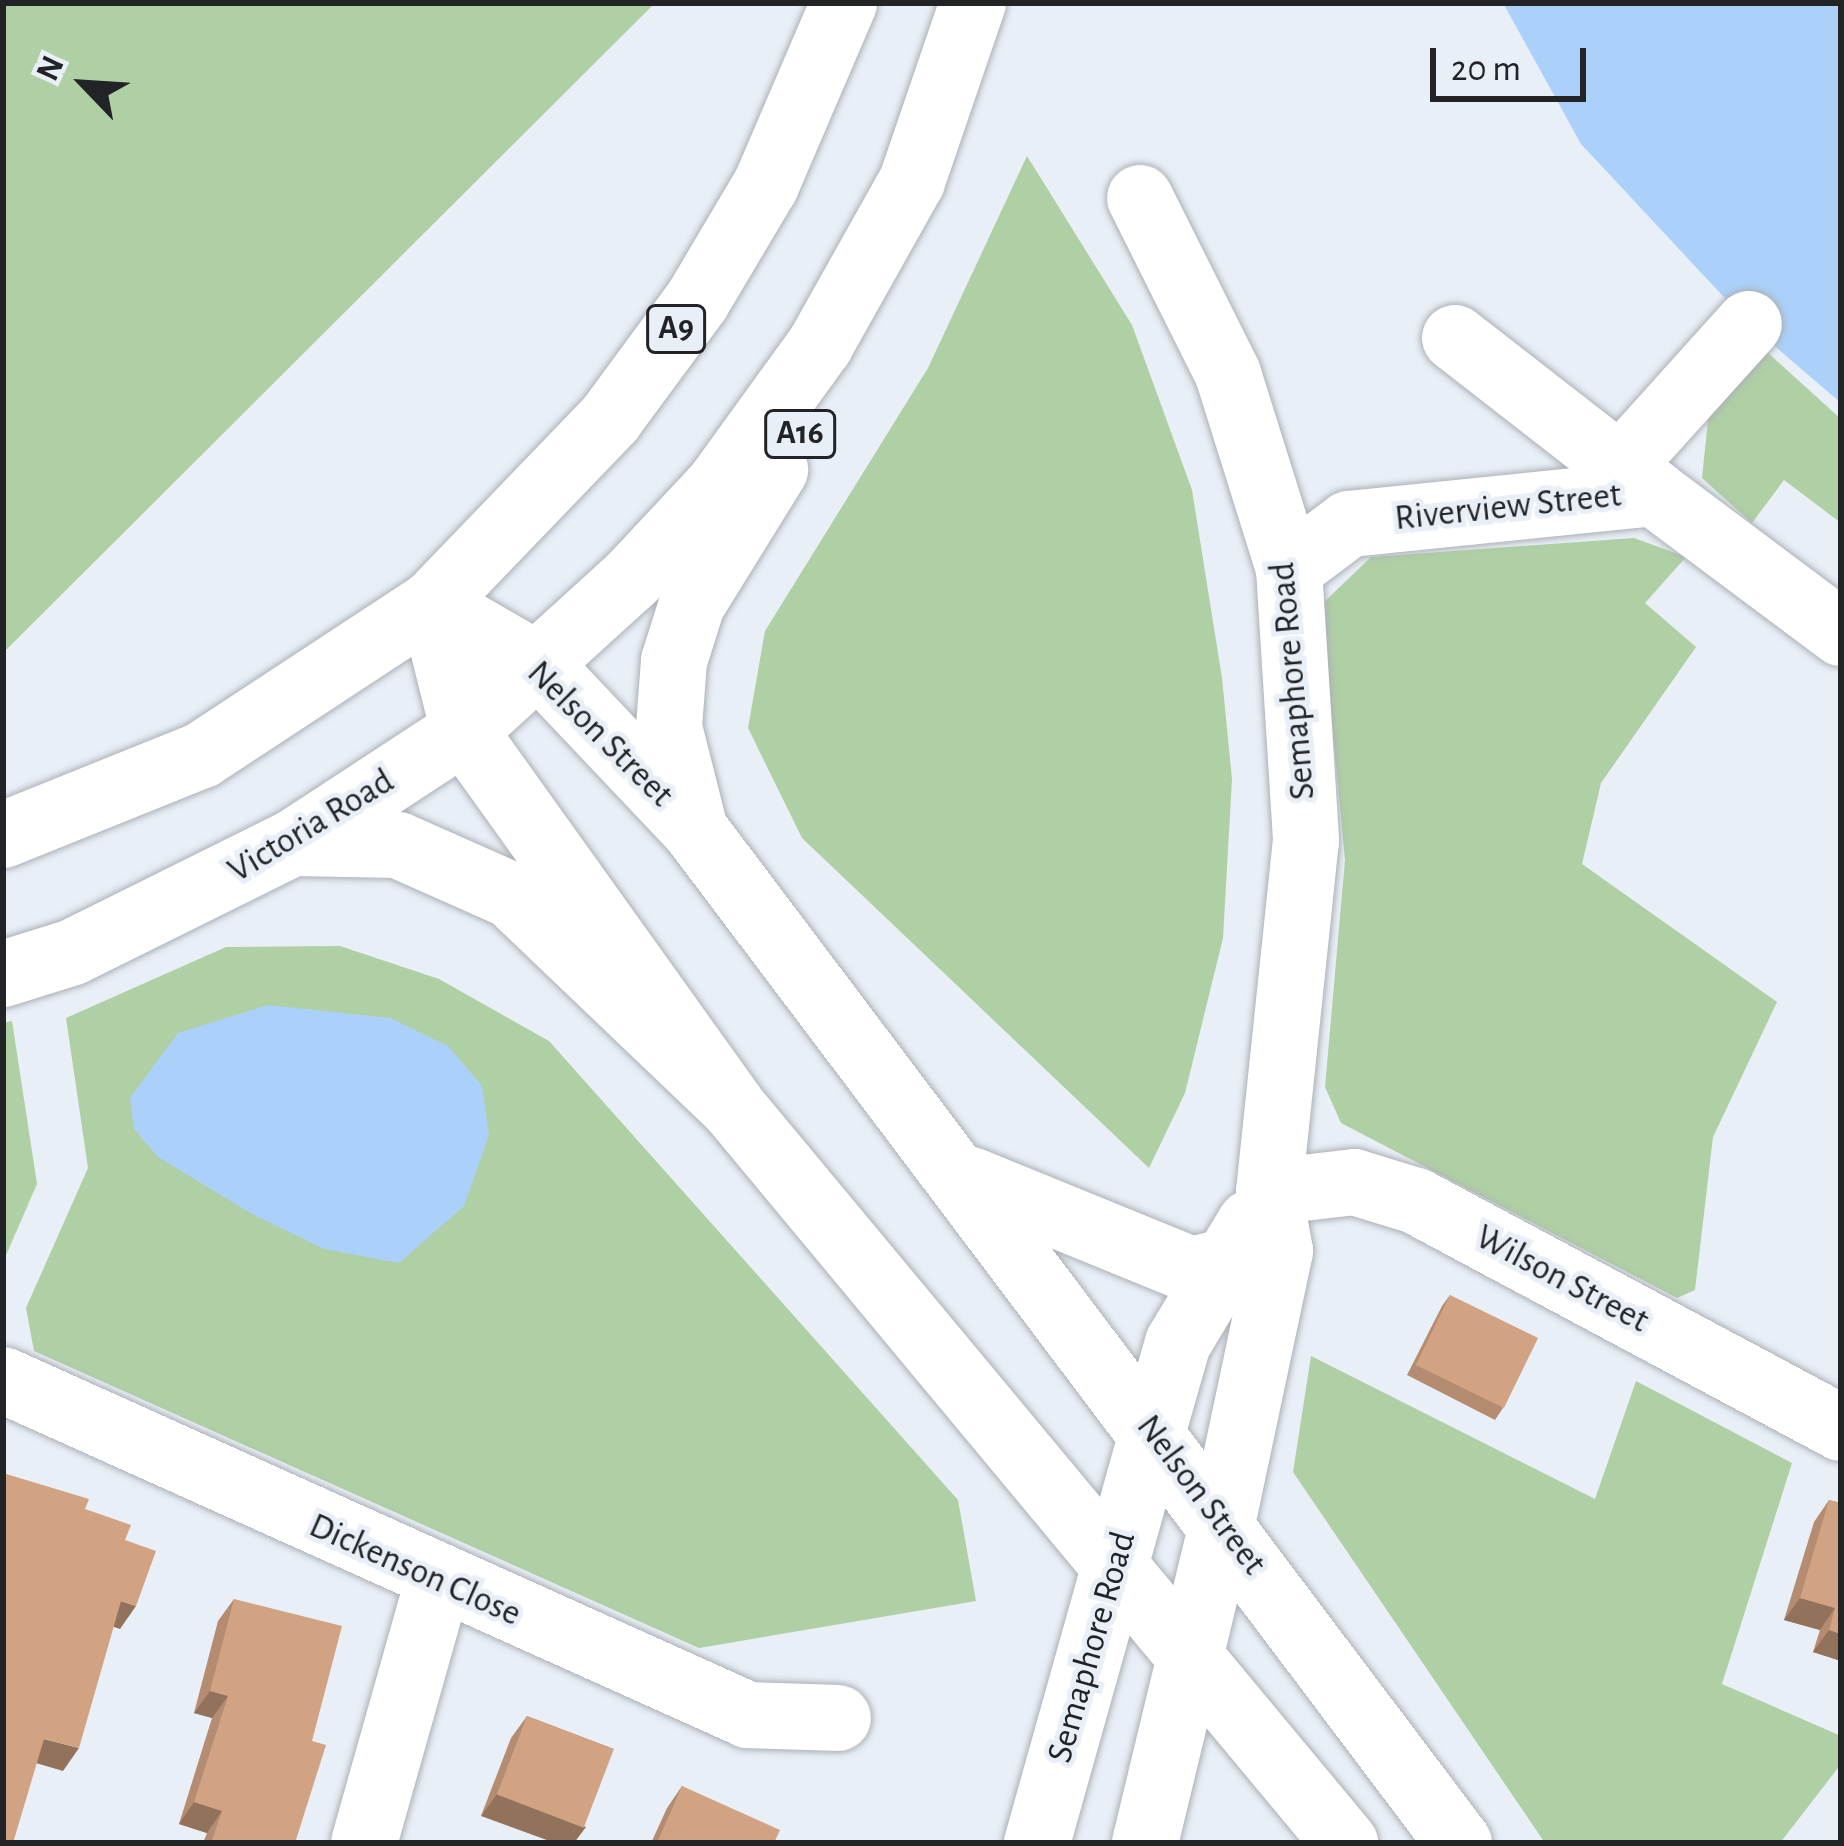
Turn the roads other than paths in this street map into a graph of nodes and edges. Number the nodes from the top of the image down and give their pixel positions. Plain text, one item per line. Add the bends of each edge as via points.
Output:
1 (844, 3) edge
2 (970, 22) edge
3 (1140, 198) dead end
4 (1749, 324) dead end
5 (1455, 338) dead end
6 (1637, 479) junction
7 (1289, 569) junction
8 (432, 604) junction
9 (1841, 633) edge
10 (563, 644) junction
11 (464, 731) junction
12 (695, 830) junction
13 (3, 836) edge
14 (292, 843) junction
15 (3, 974) edge
16 (732, 1106) junction
17 (968, 1178) junction
18 (1269, 1192) junction
19 (1227, 1262) junction
20 (3, 1380) edge
21 (1841, 1428) edge
22 (1153, 1430) junction
23 (1222, 1525) junction
24 (1114, 1570) junction
25 (438, 1582) junction
26 (1190, 1660) junction
27 (838, 1718) dead end
28 (364, 1843) edge
29 (1037, 1843) edge
30 (1145, 1843) edge
31 (1345, 1843) edge
32 (1459, 1843) edge

1 - 8 main road, A9 via 775,166 697,301 610,419
2 - 10 main road, Victoria Road via 911,181 820,345 718,486
2 - 12 main road, A16 via 939,194 692,604 668,700
3 - 7 main road, Semaphore Road via 1228,374
4 - 6 main road
5 - 6 main road
6 - 7 main road, Riverview Street via 1349,524
6 - 9 main road, Riverview Street
7 - 18 main road, Semaphore Road via 1306,840
8 - 10 main road, Nelson Street / A16
8 - 11 main road
8 - 13 main road, A9 via 202,754
10 - 11 main road, Victoria Road
10 - 12 main road, Nelson Street / A16
11 - 14 main road, Victoria Road
11 - 16 main road
12 - 17 main road, Nelson Street / A16
14 - 15 main road, Victoria Road via 73,952
14 - 16 main road via 398,845 511,895
16 - 24 main road
17 - 19 main road via 1192,1270
17 - 22 main road, Nelson Street / A16
18 - 19 main road, Semaphore Road
18 - 21 main road, Wilson Street via 1354,1182 1416,1201
18 - 23 main road, Semaphore Road via 1280,1251
19 - 22 main road, Semaphore Road via 1178,1343
20 - 25 main road, Dickenson Close
22 - 23 main road, Nelson Street / A16
22 - 24 main road, Semaphore Road
23 - 26 main road, Semaphore Road
23 - 32 main road, Nelson Street
24 - 26 main road
24 - 29 main road, Semaphore Road
25 - 27 main road, Dickenson Close via 748,1715
25 - 28 main road
26 - 30 main road, Semaphore Road
26 - 31 main road

